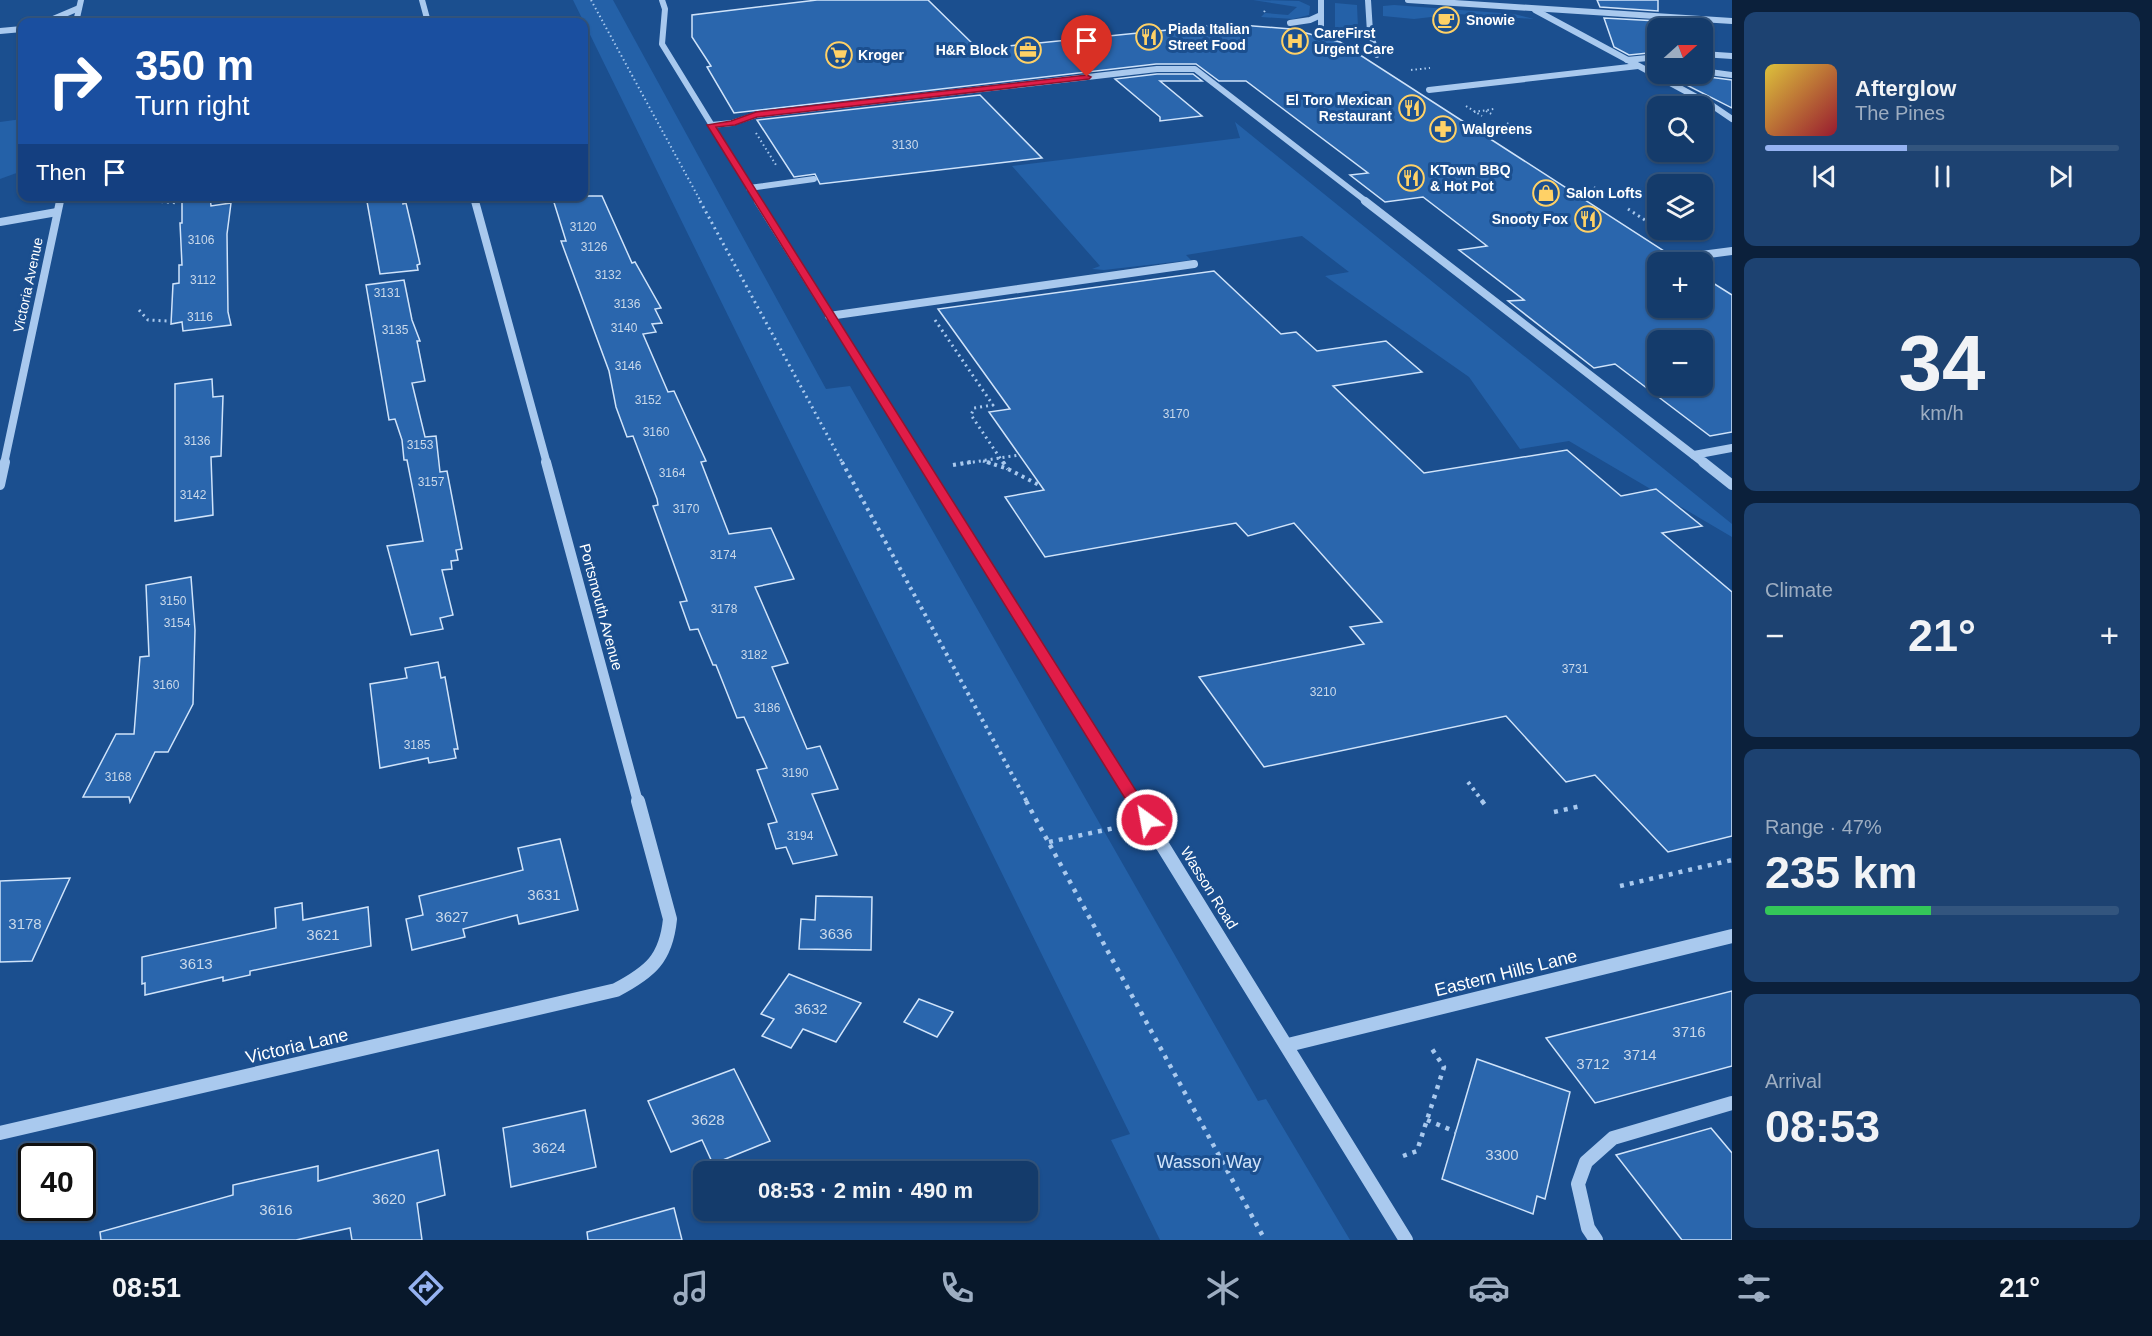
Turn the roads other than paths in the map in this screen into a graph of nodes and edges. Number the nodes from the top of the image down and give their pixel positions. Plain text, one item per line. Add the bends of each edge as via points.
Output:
1 (81, 0) edge
2 (422, 0) edge
3 (662, 0) edge
4 (1321, 0) edge
5 (1368, 0) edge
6 (1408, 0) edge
7 (79, 8) junction
8 (1532, 8) junction
9 (1321, 15) junction
10 (55, 18) edge
11 (77, 18) edge
12 (427, 18) edge
13 (1732, 21) edge
14 (1290, 22) dead end
15 (18, 29) edge
16 (1321, 29) dead end
17 (0, 31) edge
18 (1713, 55) edge
19 (1377, 56) dead end
20 (1732, 56) edge
21 (1647, 58) edge
22 (1627, 60) junction
23 (1713, 60) edge
24 (1732, 61) edge
25 (1641, 68) junction
26 (1647, 68) edge
27 (1713, 72) edge
28 (1732, 75) edge
29 (1429, 90) dead end
30 (1732, 119) edge
31 (711, 125) junction
32 (814, 179) dead end
33 (749, 188) junction
34 (60, 201) edge
35 (475, 201) edge
36 (57, 212) junction
37 (0, 222) edge
38 (1732, 251) edge
39 (1713, 254) edge
40 (1194, 264) dead end
41 (829, 316) junction
42 (1732, 448) edge
43 (1694, 455) junction
44 (0, 485) edge
45 (1732, 485) edge
46 (1732, 936) edge
47 (602, 994) joint
48 (1288, 1045) junction
49 (1732, 1103) edge
50 (0, 1133) edge
51 (1406, 1240) edge
52 (1596, 1240) edge

1 - 7 street
2 - 12 street
3 - 31 street, Wasson Road via 662,44
4 - 9 street
5 - 19 street via 1370,32
6 - 8 street
7 - 10 street
7 - 11 street
8 - 13 street
8 - 22 street
9 - 14 street
9 - 16 street
15 - 17 street
18 - 20 street
21 - 22 street
22 - 25 street
23 - 24 street
25 - 26 street
25 - 29 street
25 - 30 street
27 - 28 street
31 - 33 street, Wasson Road
31 - 43 street via 756,115 1158,69 1195,69
32 - 33 street
33 - 41 street, Wasson Road
34 - 36 street, Victoria Avenue
35 - 47 street, Portsmouth Avenue via 670,919 669,939 659,959 641,977
36 - 37 street
36 - 44 street, Victoria Avenue
38 - 39 street
40 - 41 street
41 - 48 street, Wasson Road
42 - 43 street
43 - 45 street
46 - 48 street, Eastern Hills Lane
47 - 50 street, Victoria Lane
48 - 51 street, Wasson Road
49 - 52 street via 1613,1138 1586,1162 1578,1184 1588,1228

